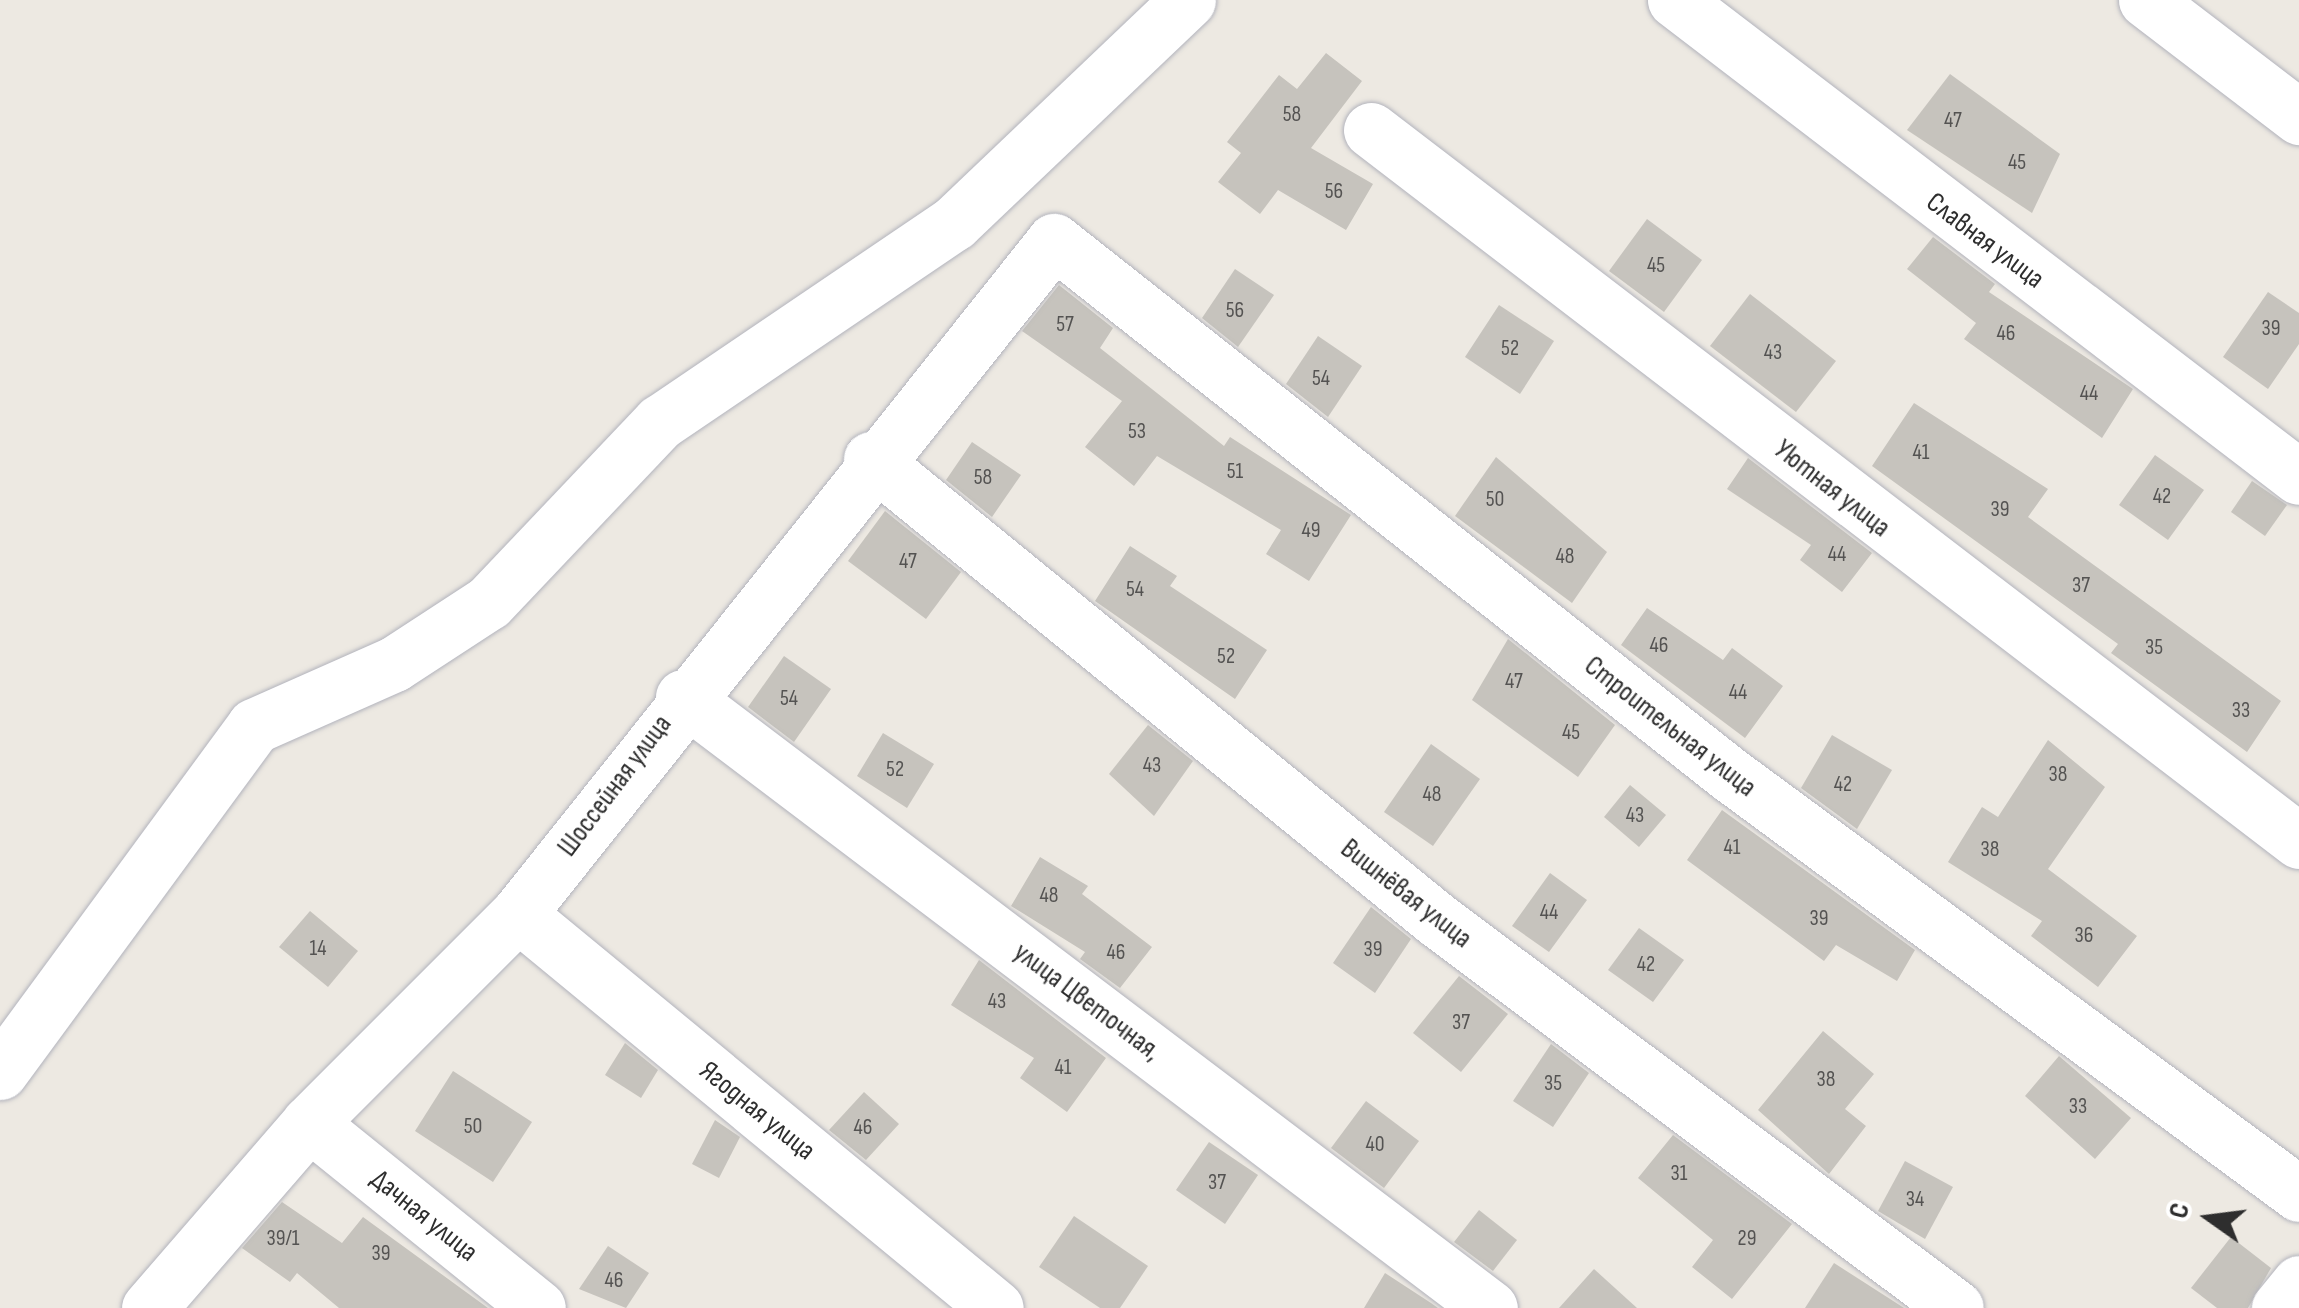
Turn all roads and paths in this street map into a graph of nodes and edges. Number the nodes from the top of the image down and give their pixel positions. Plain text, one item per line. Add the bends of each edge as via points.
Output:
1 (1188, 0) edge
2 (1675, 0) edge
3 (2146, 0) edge
4 (2299, 116) edge
5 (1370, 130) dead end
6 (1054, 241) joint
7 (872, 460) junction
8 (2299, 477) edge
9 (683, 697) junction
10 (2299, 841) edge
11 (518, 914) junction
12 (0, 1072) edge
13 (310, 1123) junction
14 (2299, 1194) edge
15 (2299, 1283) edge
16 (149, 1308) edge
17 (538, 1308) edge
18 (996, 1308) edge
19 (1490, 1308) edge
20 (1956, 1308) edge
21 (2279, 1308) edge

1 - 12 street via 954,223 660,422 488,602 394,664 254,726
2 - 8 street, Славная улица
3 - 4 street
5 - 10 street, Уютная улица
6 - 7 street, Шоссейная улица
6 - 14 street, Строительная улица via 1728,774
7 - 9 street, Шоссейная улица
7 - 20 street, Вишнёвая улица via 1436,920
9 - 11 street, Шоссейная улица
9 - 19 street, улица Цветочная,
11 - 13 street, Шоссейная улица
11 - 18 street, Ягодная улица
13 - 16 street, Шоссейная улица
13 - 17 street, Дачная улица
15 - 21 street

